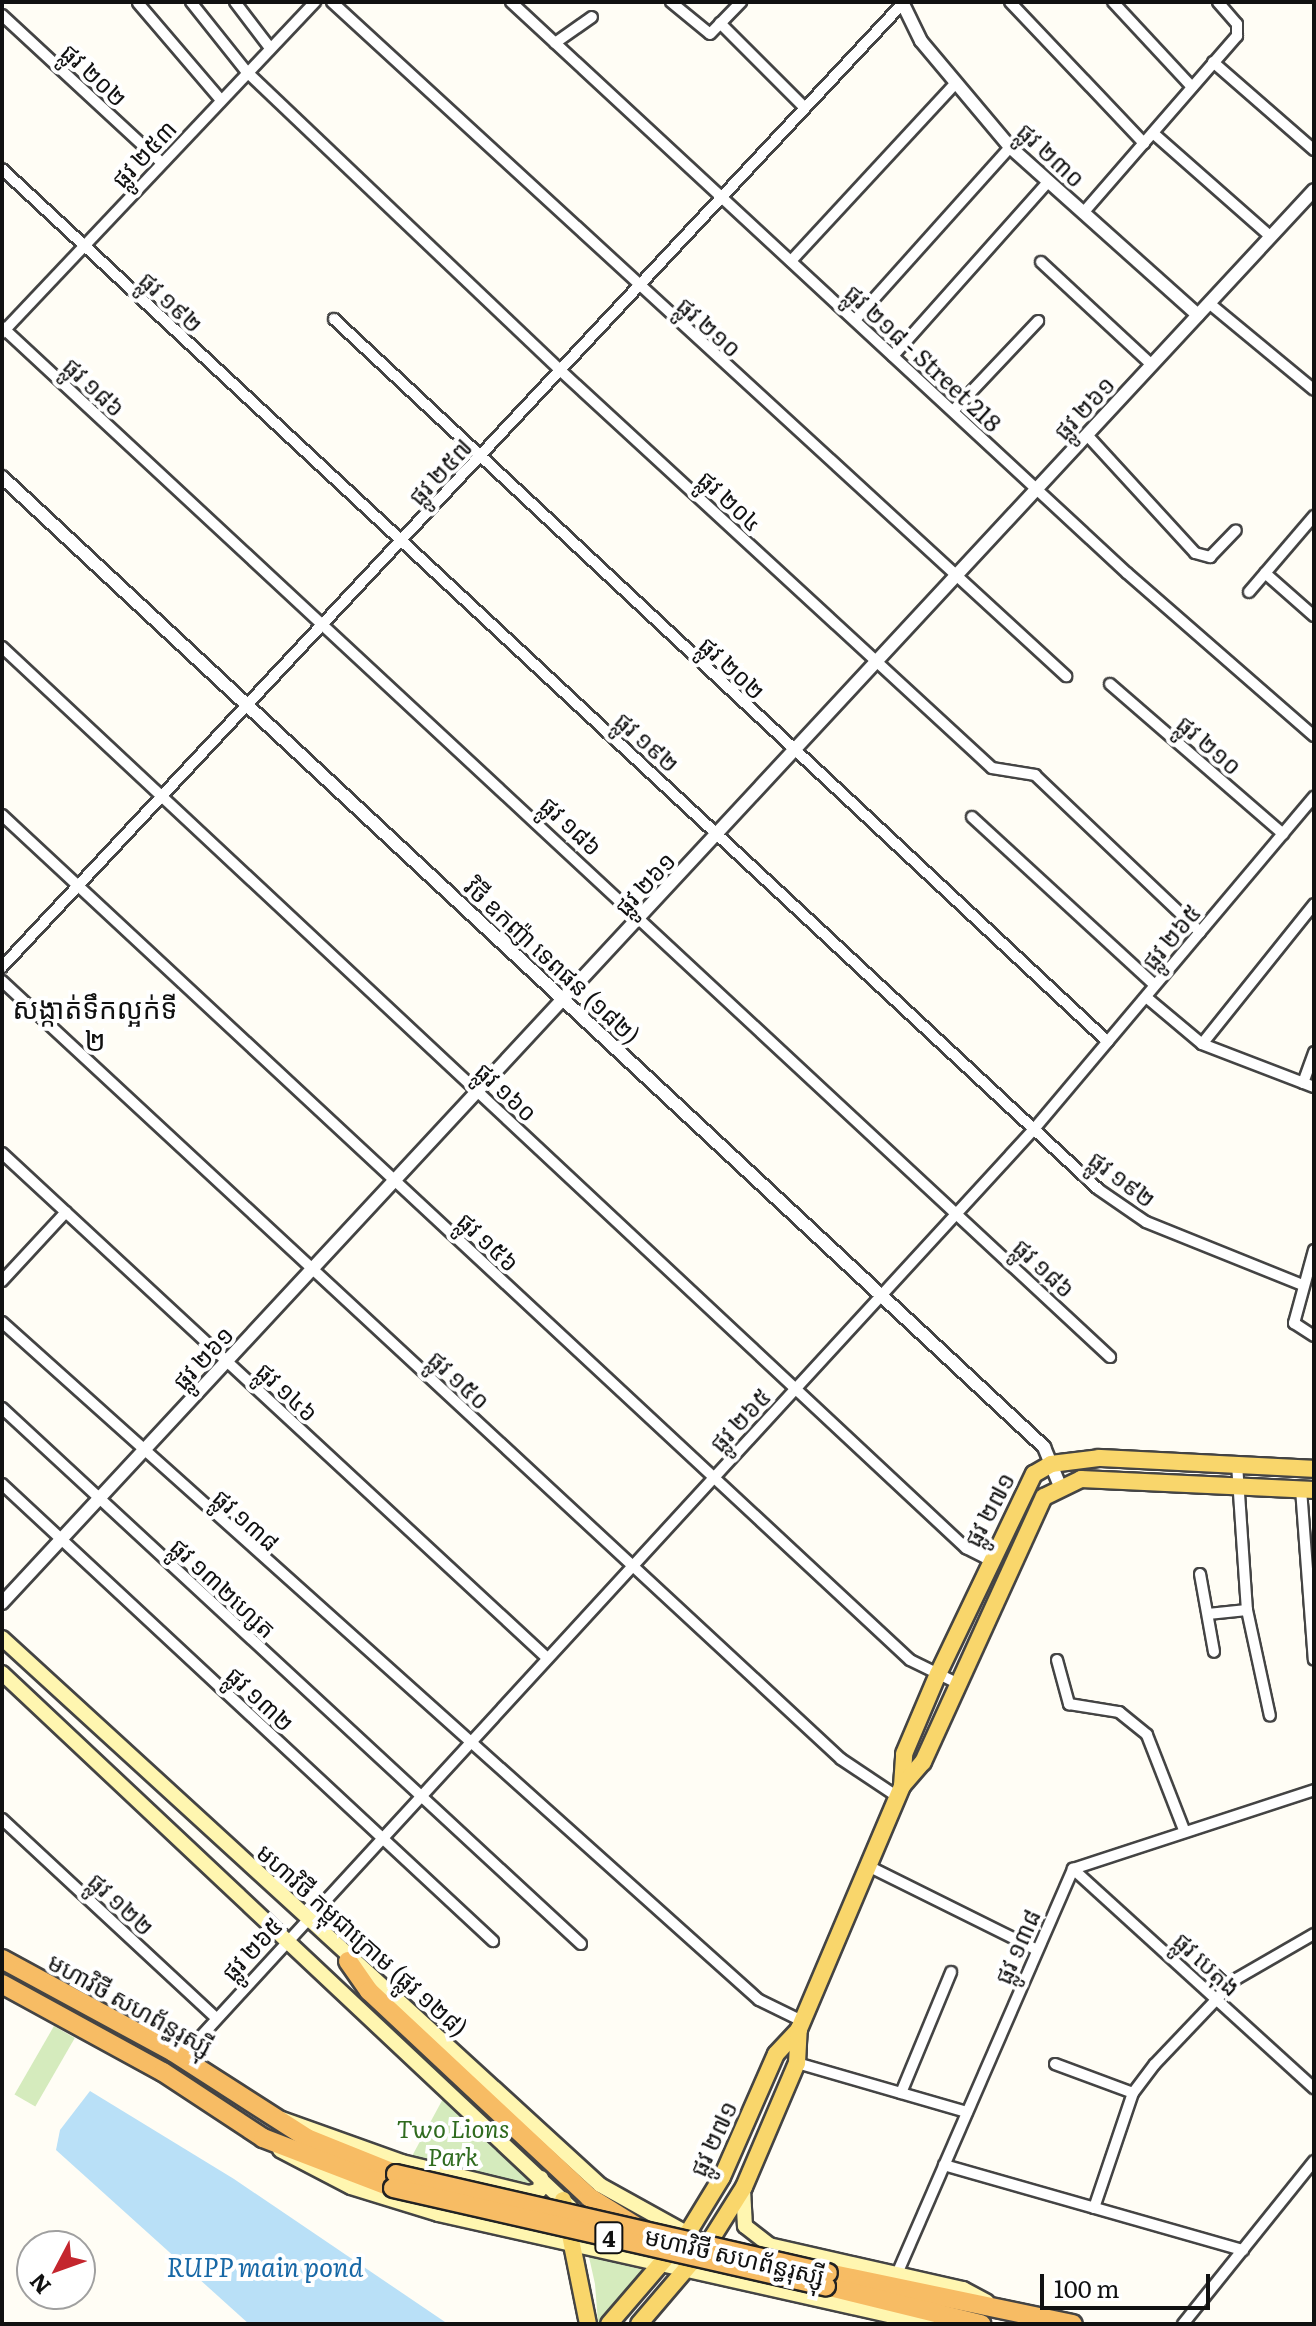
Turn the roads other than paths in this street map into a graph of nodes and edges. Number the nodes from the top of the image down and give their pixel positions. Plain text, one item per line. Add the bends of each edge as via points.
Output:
1 (191, 2) edge
2 (235, 2) edge
3 (315, 2) edge
4 (332, 2) edge
5 (511, 2) edge
6 (671, 2) edge
7 (741, 2) edge
8 (1010, 2) edge
9 (1113, 2) edge
10 (1218, 2) edge
11 (138, 3) edge
12 (903, 3) edge
13 (2, 15) edge
14 (592, 17) dead end
15 (720, 23) junction
16 (555, 43) junction
17 (270, 48) junction
18 (1213, 62) junction
19 (246, 71) junction
20 (955, 84) junction
21 (1192, 87) junction
22 (220, 99) junction
23 (805, 108) junction
24 (1153, 133) junction
25 (1144, 143) junction
26 (1010, 147) junction
27 (1314, 150) edge
28 (161, 162) junction
29 (2, 169) edge
30 (1048, 182) junction
31 (1314, 190) edge
32 (722, 197) junction
33 (1083, 213) junction
34 (1271, 237) junction
35 (84, 246) junction
36 (791, 261) junction
37 (1041, 262) dead end
38 (638, 287) junction
39 (1209, 303) junction
40 (1198, 315) junction
41 (334, 319) dead end
42 (855, 320) junction
43 (1038, 321) dead end
44 (3, 330) edge
45 (893, 356) junction
46 (1152, 365) junction
47 (560, 370) junction
48 (1314, 390) edge
49 (953, 411) junction
50 (1087, 435) junction
51 (479, 457) junction
52 (2, 477) edge
53 (1037, 490) junction
54 (1314, 516) edge
55 (1236, 530) dead end
56 (400, 542) junction
57 (1265, 573) junction
58 (957, 576) junction
59 (1249, 592) dead end
60 (1314, 616) edge
61 (324, 622) junction
62 (2, 647) edge
63 (878, 662) junction
64 (1066, 676) dead end
65 (1110, 684) dead end
66 (247, 705) junction
67 (1314, 736) edge
68 (795, 751) junction
69 (162, 796) junction
70 (1314, 797) edge
71 (2, 815) edge
72 (972, 817) dead end
73 (719, 834) junction
74 (1283, 834) junction
75 (78, 885) junction
76 (1314, 904) edge
77 (642, 917) junction
78 (1200, 932) junction
79 (2, 967) edge
80 (2, 981) edge
81 (1155, 985) junction
82 (1146, 997) junction
83 (565, 1001) junction
84 (1108, 1042) junction
85 (1202, 1044) junction
86 (1314, 1052) edge
87 (1308, 1085) edge
88 (479, 1093) junction
89 (1035, 1128) junction
90 (2, 1153) edge
91 (396, 1181) junction
92 (66, 1212) junction
93 (958, 1212) junction
94 (1314, 1250) edge
95 (313, 1270) junction
96 (2, 1281) edge
97 (1303, 1285) junction
98 (881, 1295) junction
99 (2, 1322) edge
100 (1314, 1336) edge
101 (1110, 1357) dead end
102 (227, 1362) junction
103 (795, 1388) junction
104 (2, 1408) edge
105 (142, 1452) junction
106 (1051, 1464) junction
107 (1237, 1464) junction
108 (1314, 1469) edge
109 (713, 1477) junction
110 (2, 1484) edge
111 (1237, 1484) junction
112 (1060, 1486) junction
113 (1308, 1489) edge
114 (99, 1498) junction
115 (61, 1539) junction
116 (988, 1559) junction
117 (631, 1566) junction
118 (1200, 1574) dead end
119 (2, 1603) edge
120 (1247, 1610) junction
121 (1208, 1614) junction
122 (2, 1638) edge
123 (1214, 1652) dead end
124 (546, 1657) junction
125 (1057, 1660) dead end
126 (1314, 1660) edge
127 (2, 1673) edge
128 (938, 1674) junction
129 (957, 1683) junction
130 (1270, 1716) dead end
131 (468, 1744) junction
132 (1314, 1790) edge
133 (900, 1792) junction
134 (418, 1796) junction
135 (2, 1819) edge
136 (1184, 1830) junction
137 (381, 1837) junction
138 (868, 1866) junction
139 (1073, 1869) junction
140 (304, 1920) junction
141 (1314, 1934) edge
142 (286, 1939) junction
143 (493, 1941) dead end
144 (581, 1944) dead end
145 (1035, 1949) junction
146 (2, 1959) edge
147 (348, 1961) junction
148 (951, 1972) dead end
149 (2, 1984) edge
150 (1215, 1996) junction
151 (215, 2017) junction
152 (801, 2025) junction
153 (182, 2057) junction
154 (797, 2063) junction
155 (1055, 2064) dead end
156 (1314, 2088) edge
157 (901, 2093) junction
158 (1133, 2093) junction
159 (967, 2112) junction
160 (275, 2117) junction
161 (263, 2138) junction
162 (1314, 2161) edge
163 (944, 2165) junction
164 (541, 2178) junction
165 (394, 2181) junction
166 (744, 2187) junction
167 (529, 2193) junction
168 (563, 2200) junction
169 (1094, 2208) junction
170 (512, 2231) junction
171 (689, 2231) junction
172 (655, 2235) junction
173 (576, 2244) junction
174 (1243, 2250) junction
175 (700, 2255) junction
176 (633, 2257) junction
177 (663, 2264) junction
178 (688, 2269) junction
179 (897, 2274) junction
180 (827, 2279) junction
181 (998, 2308) junction
182 (922, 2323) edge
183 (588, 2324) edge
184 (609, 2324) edge
185 (639, 2324) edge
186 (981, 2324) edge
187 (1073, 2324) edge
188 (1183, 2324) edge

1 - 19 street, ផ្លូវ ២០៤
2 - 17 street
3 - 17 street, ផ្លូវ ២៥៣
4 - 38 street, ផ្លូវ ២១០
5 - 16 street, ផ្លូវ ២១៨ - Street 218
6 - 15 street via 705,32
7 - 15 street
8 - 25 street
9 - 21 street
10 - 18 street via 1239,31
11 - 22 street
12 - 20 street, ផ្លូវ ២៣០
12 - 23 street, ផ្លូវ ២៥៧
13 - 28 street, ផ្លូវ ២០២
14 - 16 street
15 - 23 street
16 - 32 street, ផ្លូវ ២១៨ - Street 218
17 - 19 street, ផ្លូវ ២៥៣
18 - 21 street
18 - 27 street
19 - 22 street, ផ្លូវ ២៥៣
19 - 47 street, ផ្លូវ ២០៤
20 - 26 street, ផ្លូវ ២៣០
20 - 36 street
21 - 24 street
22 - 28 street, ផ្លូវ ២៥៣
23 - 32 street, ផ្លូវ ២៥៧
24 - 25 street
24 - 34 street
25 - 33 street
26 - 30 street, ផ្លូវ ២៣០
26 - 42 street
28 - 35 street, ផ្លូវ ២៥៣
29 - 35 street, ផ្លូវ ១៩២
30 - 33 street, ផ្លូវ ២៣០
30 - 45 street
31 - 34 street, ផ្លូវ ២៦១
32 - 36 street, ផ្លូវ ២១៨ - Street 218
32 - 38 street, ផ្លូវ ២៥៧
33 - 40 street, ផ្លូវ ២៣០
34 - 39 street, ផ្លូវ ២៦១
35 - 44 street, ផ្លូវ ២៥៣
35 - 56 street, ផ្លូវ ១៩២
36 - 42 street, ផ្លូវ ២១៨ - Street 218
37 - 46 street
38 - 47 street, ផ្លូវ ២៥៧
38 - 58 street, ផ្លូវ ២១០
39 - 40 street, ផ្លូវ ២៦១
39 - 48 street
40 - 46 street, ផ្លូវ ២៦១
41 - 51 street, ផ្លូវ ២០២
42 - 45 street, ផ្លូវ ២១៨ - Street 218
43 - 49 street
44 - 61 street, ផ្លូវ ១៨៦
45 - 49 street, ផ្លូវ ២១៨ - Street 218
46 - 50 street, ផ្លូវ ២៦១
47 - 51 street, ផ្លូវ ២៥៧
47 - 63 street, ផ្លូវ ២០៤
49 - 53 street, ផ្លូវ ២១៨ - Street 218
50 - 53 street, ផ្លូវ ២៦១
50 - 55 street via 1195,553 1210,557
51 - 56 street, ផ្លូវ ២៥៧
51 - 68 street, ផ្លូវ ២០២
52 - 66 street, វិថី ឧកញ៉ា ទេពផន (១៨២)
53 - 58 street, ផ្លូវ ២៦១
53 - 67 street, ផ្លូវ ២១៨ - Street 218
54 - 57 street
56 - 61 street, ផ្លូវ ២៥៧
56 - 73 street, ផ្លូវ ១៩២
57 - 59 street
57 - 60 street
58 - 63 street, ផ្លូវ ២៦១
58 - 64 street, ផ្លូវ ២១០
61 - 66 street, ផ្លូវ ២៥៧
61 - 77 street, ផ្លូវ ១៨៦
62 - 69 street, ផ្លូវ ១៦០
63 - 68 street, ផ្លូវ ២៦១
63 - 78 street, ផ្លូវ ២០៤ via 997,772 1035,775
65 - 74 street, ផ្លូវ ២១០
66 - 69 street, ផ្លូវ ២៥៧
66 - 83 street, វិថី ឧកញ៉ា ទេពផន (១៨២)
68 - 73 street, ផ្លូវ ២៦១
68 - 84 street, ផ្លូវ ២០២
69 - 75 street, ផ្លូវ ២៥៧
69 - 88 street, ផ្លូវ ១៦០
70 - 74 street, ផ្លូវ ២៦៥
71 - 75 street, ផ្លូវ ១៥៦
72 - 81 street
73 - 77 street, ផ្លូវ ២៦១
73 - 89 street, ផ្លូវ ១៩២
74 - 78 street, ផ្លូវ ២៦៥
75 - 79 street, ផ្លូវ ២៥៧
75 - 91 street, ផ្លូវ ១៥៦
76 - 85 street
77 - 83 street, ផ្លូវ ២៦១
77 - 93 street, ផ្លូវ ១៨៦
78 - 81 street, ផ្លូវ ២៦៥
80 - 95 street, ផ្លូវ ១៥០
81 - 82 street, ផ្លូវ ២៦៥
82 - 84 street, ផ្លូវ ២៦៥
82 - 85 street
83 - 88 street, ផ្លូវ ២៦១
83 - 98 street, វិថី ឧកញ៉ា ទេពផន (១៨២)
84 - 89 street, ផ្លូវ ២៦៥
85 - 87 street
86 - 87 street
88 - 91 street, ផ្លូវ ២៦១
88 - 103 street, ផ្លូវ ១៦០
89 - 93 street, ផ្លូវ ២៦៥
89 - 97 street, ផ្លូវ ១៩២ via 1134,1216
90 - 92 street, ផ្លូវ ១៤៦
91 - 95 street, ផ្លូវ ២៦១
91 - 109 street, ផ្លូវ ១៥៦
92 - 96 street
92 - 102 street, ផ្លូវ ១៤៦
93 - 98 street, ផ្លូវ ២៦៥
93 - 101 street, ផ្លូវ ១៨៦
94 - 97 street
95 - 102 street, ផ្លូវ ២៦១
95 - 117 street, ផ្លូវ ១៥០
97 - 100 street via 1294,1323
98 - 103 street, ផ្លូវ ២៦៥
98 - 106 street, វិថី ឧកញ៉ា ទេពផន (១៨២) via 1044,1447
99 - 105 street, ផ្លូវ ១៣៨
102 - 105 street, ផ្លូវ ២៦១
102 - 124 street, ផ្លូវ ១៤៦
103 - 109 street, ផ្លូវ ២៦៥
103 - 116 street, ផ្លូវ ១៦០ via 966,1548
104 - 114 street, ផ្លូវ ១៣២ហ្សេត
105 - 114 street, ផ្លូវ ២៦១
105 - 131 street, ផ្លូវ ១៣៨
106 - 107 main road, ផ្លូវ ២៧១
106 - 112 street, វិថី ឧកញ៉ា ទេពផន (១៨២)
106 - 116 main road, ផ្លូវ ២៧១ via 1026,1484
107 - 108 main road, ផ្លូវ ២៧១
107 - 111 street
109 - 117 street, ផ្លូវ ២៦៥
109 - 128 street, ផ្លូវ ១៥៦ via 910,1660
110 - 115 street, ផ្លូវ ១៣២
111 - 112 main road via 1081,1479
111 - 113 main road
111 - 120 street
112 - 129 main road, ផ្លូវ ២៧១ via 1030,1520
113 - 126 street
114 - 115 street, ផ្លូវ ២៦១
114 - 134 street, ផ្លូវ ១៣២ហ្សេត
115 - 119 street, ផ្លូវ ២៦១
115 - 137 street, ផ្លូវ ១៣២
116 - 128 main road, ផ្លូវ ២៧១
117 - 124 street, ផ្លូវ ២៦៥
117 - 133 street, ផ្លូវ ១៥០ via 841,1759
118 - 121 street
120 - 121 street
120 - 130 street
121 - 123 street
122 - 140 main road, មហាវិថី កម្ពុជាក្រោម (ផ្លូវ ១២៨)
124 - 131 street, ផ្លូវ ២៦៥
125 - 136 street via 1069,1704 1119,1712 1147,1735
127 - 142 main road, មហាវិថី កម្ពុជាក្រោម (ផ្លូវ ១២៨)
128 - 129 street, ផ្លូវ ១៥៦
128 - 133 main road, ផ្លូវ ២៧១ via 904,1754
129 - 133 main road, ផ្លូវ ២៧១ via 923,1762
131 - 134 street, ផ្លូវ ២៦៥
131 - 152 street, ផ្លូវ ១៣៨ via 759,2000
132 - 136 street
133 - 138 main road, ផ្លូវ ២៧១
134 - 137 street, ផ្លូវ ២៦៥
134 - 144 street, ផ្លូវ ១៣២ហ្សេត
135 - 151 street, ផ្លូវ ១២២
136 - 139 street
137 - 140 street, ផ្លូវ ២៦៥
137 - 143 street, ផ្លូវ ១៣២
138 - 145 street
138 - 152 main road, ផ្លូវ ២៧១
139 - 145 street, ផ្លូវ ១៣៨
139 - 150 street, ផ្លូវ បេតុង
140 - 142 street, ផ្លូវ ២៦៥
140 - 147 main road, មហាវិថី កម្ពុជាក្រោម (ផ្លូវ ១២៨)
141 - 150 street
142 - 151 street, ផ្លូវ ២៦៥
142 - 164 main road, មហាវិថី កម្ពុជាក្រោម (ផ្លូវ ១២៨)
145 - 159 street, ផ្លូវ ១៣៨
146 - 153 highway, មហាវិថី សហព័ន្ធរុស្ស៊ី / 4
147 - 171 main road, មហាវិថី កម្ពុជាក្រោម (ផ្លូវ ១២៨) via 379,1979 621,2203
147 - 172 highway, bridge via 369,1991 589,2197
148 - 157 street
149 - 161 highway, មហាវិថី សហព័ន្ធរុស្ស៊ី / 4 via 163,2072
150 - 156 street, ផ្លូវ បេតុង
150 - 158 street
151 - 153 street, ផ្លូវ ២៦៥
152 - 154 main road, ផ្លូវ ២៧១
152 - 171 main road, ផ្លូវ ២៧១ via 776,2054 722,2177
153 - 160 highway, មហាវិថី សហព័ន្ធរុស្ស៊ី / 4
154 - 157 street
154 - 166 main road, ផ្លូវ ២៧១
155 - 158 street
157 - 159 street
158 - 169 street
159 - 163 street, ផ្លូវ ១៣៨
160 - 165 highway, មហាវិថី សហព័ន្ធរុស្ស៊ី / 4
160 - 167 main road, មហាវិថី សហព័ន្ធរុស្ស៊ី via 402,2162
161 - 165 highway, មហាវិថី សហព័ន្ធរុស្ស៊ី / 4
161 - 170 main road, មហាវិថី សហព័ន្ធរុស្ស៊ី via 351,2187
162 - 174 street
163 - 169 street
163 - 179 street, ផ្លូវ ១៣៨
164 - 167 main road via 540,2190
164 - 168 main road, មហាវិថី កម្ពុជាក្រោម (ផ្លូវ ១២៨)
165 - 172 highway, 4, bridge
165 - 180 highway, 4, bridge
166 - 175 main road, ផ្លូវ ២៧១
166 - 179 main road, មហាវិថី សហព័ន្ធរុស្ស៊ី via 741,2210 755,2238
167 - 170 main road via 533,2212
168 - 173 main road
168 - 176 main road, មហាវិថី កម្ពុជាក្រោម (ផ្លូវ ១២៨)
169 - 174 street
170 - 173 main road, មហាវិថី សហព័ន្ធរុស្ស៊ី
171 - 175 main road
171 - 177 main road, ផ្លូវ ២៧១
172 - 180 highway, 4, bridge
173 - 176 main road, មហាវិថី សហព័ន្ធរុស្ស៊ី
173 - 183 main road
174 - 188 street
175 - 178 main road, ផ្លូវ ២៧១
176 - 177 main road, មហាវិថី សហព័ន្ធរុស្ស៊ី
177 - 178 main road, មហាវិថី សហព័ន្ធរុស្ស៊ី
177 - 184 main road, ផ្លូវ ២៧១
178 - 182 main road, មហាវិថី សហព័ន្ធរុស្ស៊ី
178 - 185 main road, ផ្លូវ ២៧១
179 - 181 main road, មហាវិថី សហព័ន្ធរុស្ស៊ី via 963,2289
180 - 181 highway, មហាវិថី សហព័ន្ធរុស្ស៊ី / 4
180 - 186 highway, មហាវិថី សហព័ន្ធរុស្ស៊ី / 4
181 - 187 highway, មហាវិថី សហព័ន្ធរុស្ស៊ី / 4

